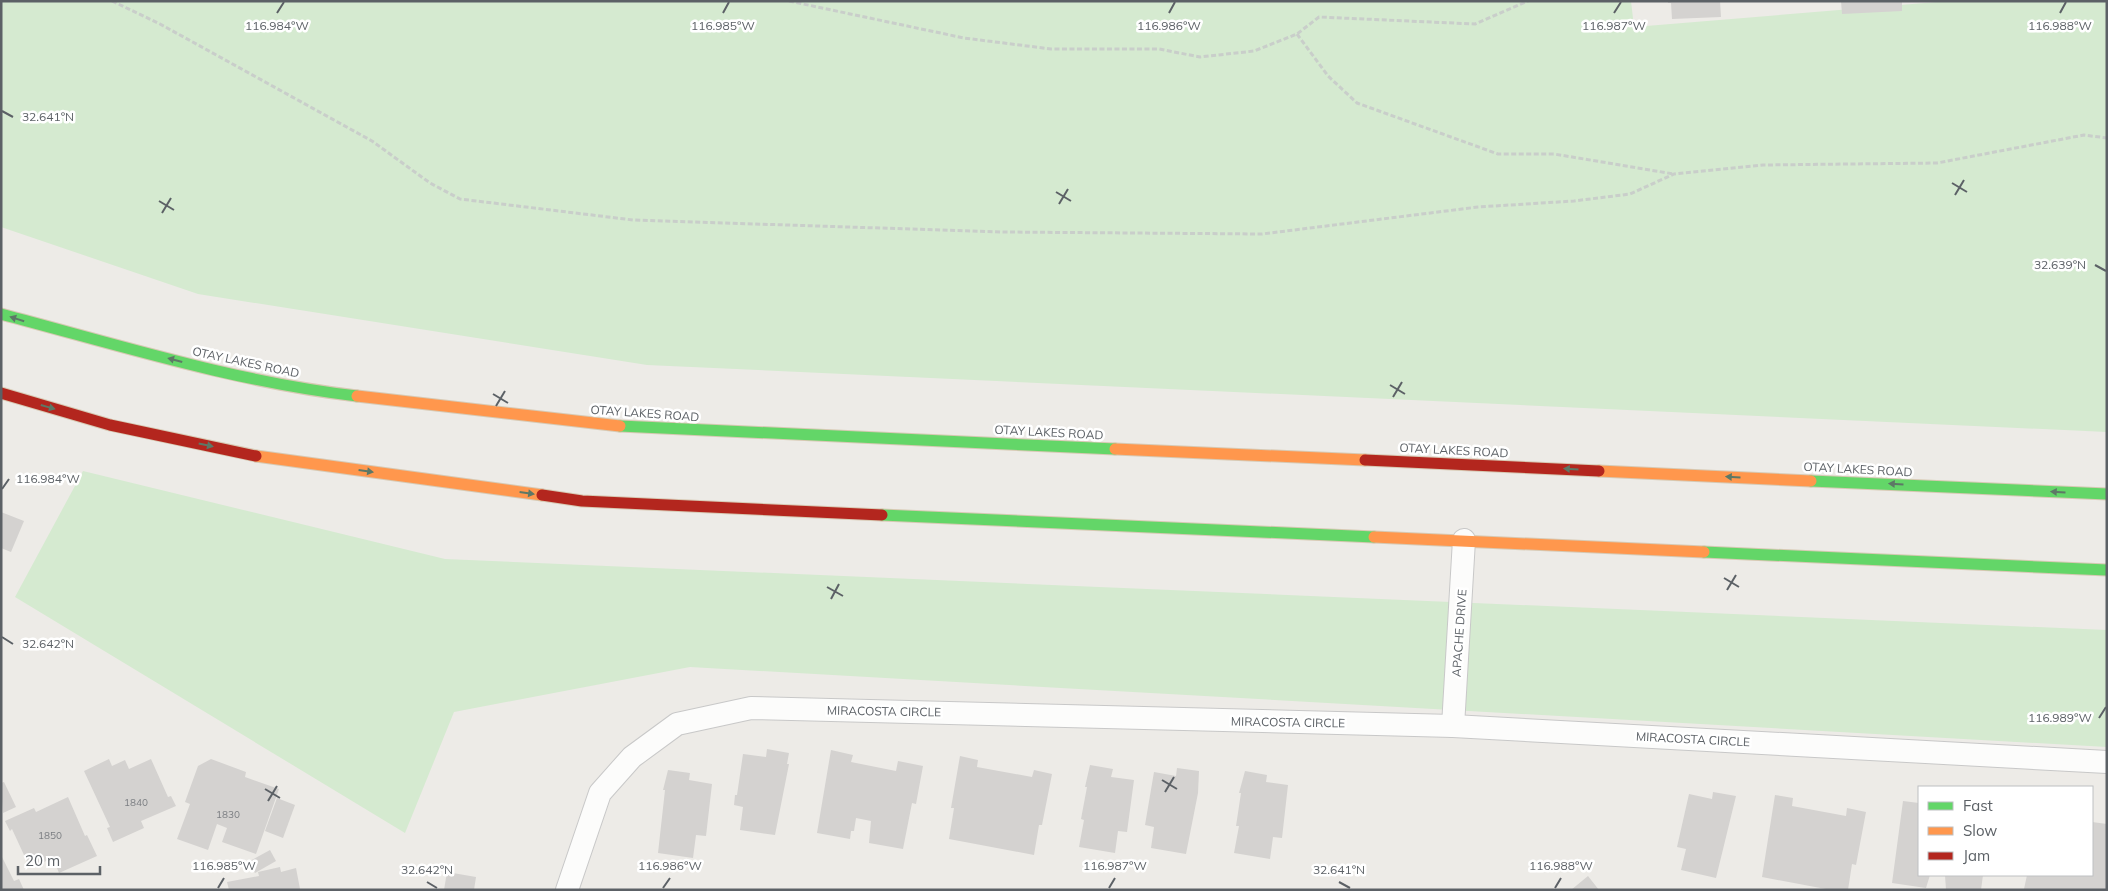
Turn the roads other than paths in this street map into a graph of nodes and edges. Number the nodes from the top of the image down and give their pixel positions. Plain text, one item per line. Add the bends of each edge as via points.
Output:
1 (1, 314) edge
2 (1, 393) edge
3 (2107, 494) edge
4 (1464, 540) junction
5 (2107, 570) edge
6 (1453, 726) junction
7 (2107, 762) edge
8 (567, 890) edge

3 -> 1 main road, OTAY LAKES ROAD via 610,426 307,390 222,373
2 -> 4 main road via 110,425 245,454 582,501
4 - 5 main road
4 - 6 street, APACHE DRIVE
6 - 7 street, MIRACOSTA CIRCLE
6 - 8 street, MIRACOSTA CIRCLE via 751,708 677,724 632,757 600,793

